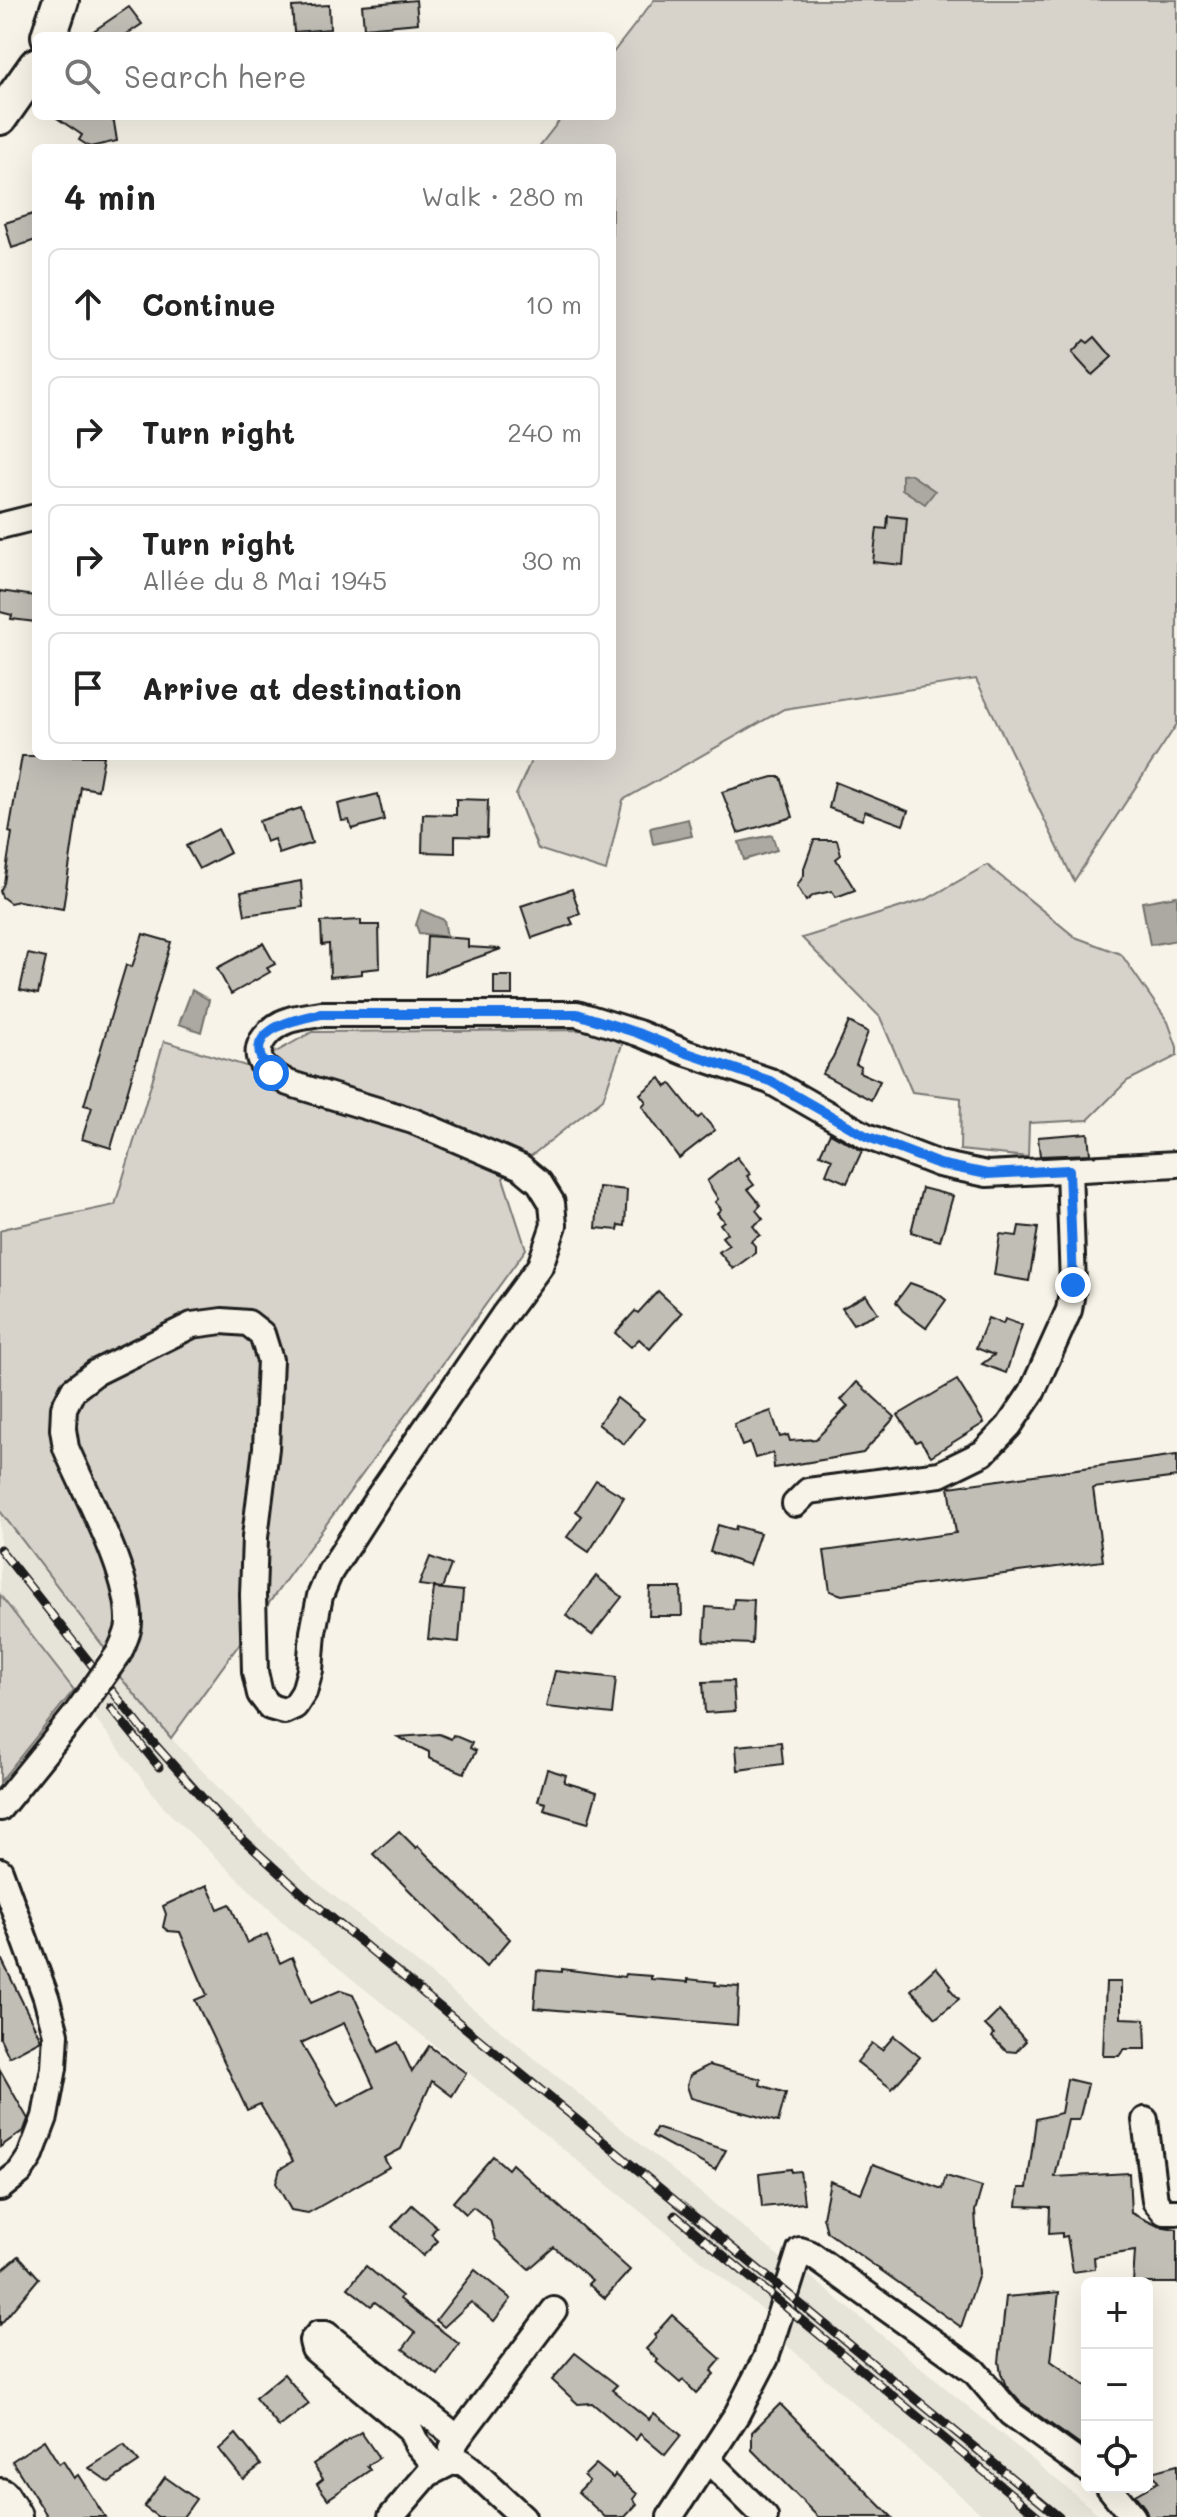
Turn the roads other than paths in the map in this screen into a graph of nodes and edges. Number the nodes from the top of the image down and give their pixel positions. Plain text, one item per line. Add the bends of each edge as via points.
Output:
1 (61, 0) edge
2 (50, 32) edge
3 (32, 72) edge
4 (0, 117) edge
5 (32, 518) edge
6 (0, 526) edge
7 (1177, 1164) edge
8 (1069, 1170) junction
9 (795, 1504) dead end
10 (0, 1808) edge
11 (0, 1871) edge
12 (1145, 2120) dead end
13 (0, 2188) edge
14 (1177, 2212) edge
15 (554, 2310) dead end
16 (458, 2438) junction
17 (708, 2460) junction
18 (445, 2465) junction
19 (1081, 2465) edge
20 (1114, 2493) edge
21 (0, 2498) edge
22 (12, 2517) edge
23 (391, 2517) edge
24 (523, 2517) edge
25 (670, 2517) edge
26 (765, 2517) edge
27 (1133, 2517) edge

1 - 2 street
3 - 4 street
5 - 6 street
7 - 8 street
8 - 9 street via 1069,1310 1032,1392 1009,1426 983,1453 940,1474 808,1491
8 - 10 street, bridge via 987,1174 939,1164 866,1136 770,1081 577,1014 321,1014 288,1020 269,1031 259,1047 260,1061 288,1083 413,1121 521,1167 552,1203 549,1245 540,1266 344,1549 320,1596 304,1692 284,1711 270,1707 260,1694 255,1672 255,1537 270,1360 262,1334 248,1323 192,1325 95,1373 73,1390 64,1408 66,1448 119,1569 129,1627 119,1653 76,1714
11 - 13 street via 56,2034 45,2117 30,2157
12 - 14 street via 1155,2201 1164,2212
15 - 16 street
16 - 18 street
16 - 18 street via 326,2334 312,2341 314,2349
17 - 19 street via 766,2358 800,2250 974,2371 1010,2413
17 - 25 street
17 - 26 street
18 - 23 street via 428,2474
18 - 24 street via 462,2462
20 - 27 street
21 - 22 main road

